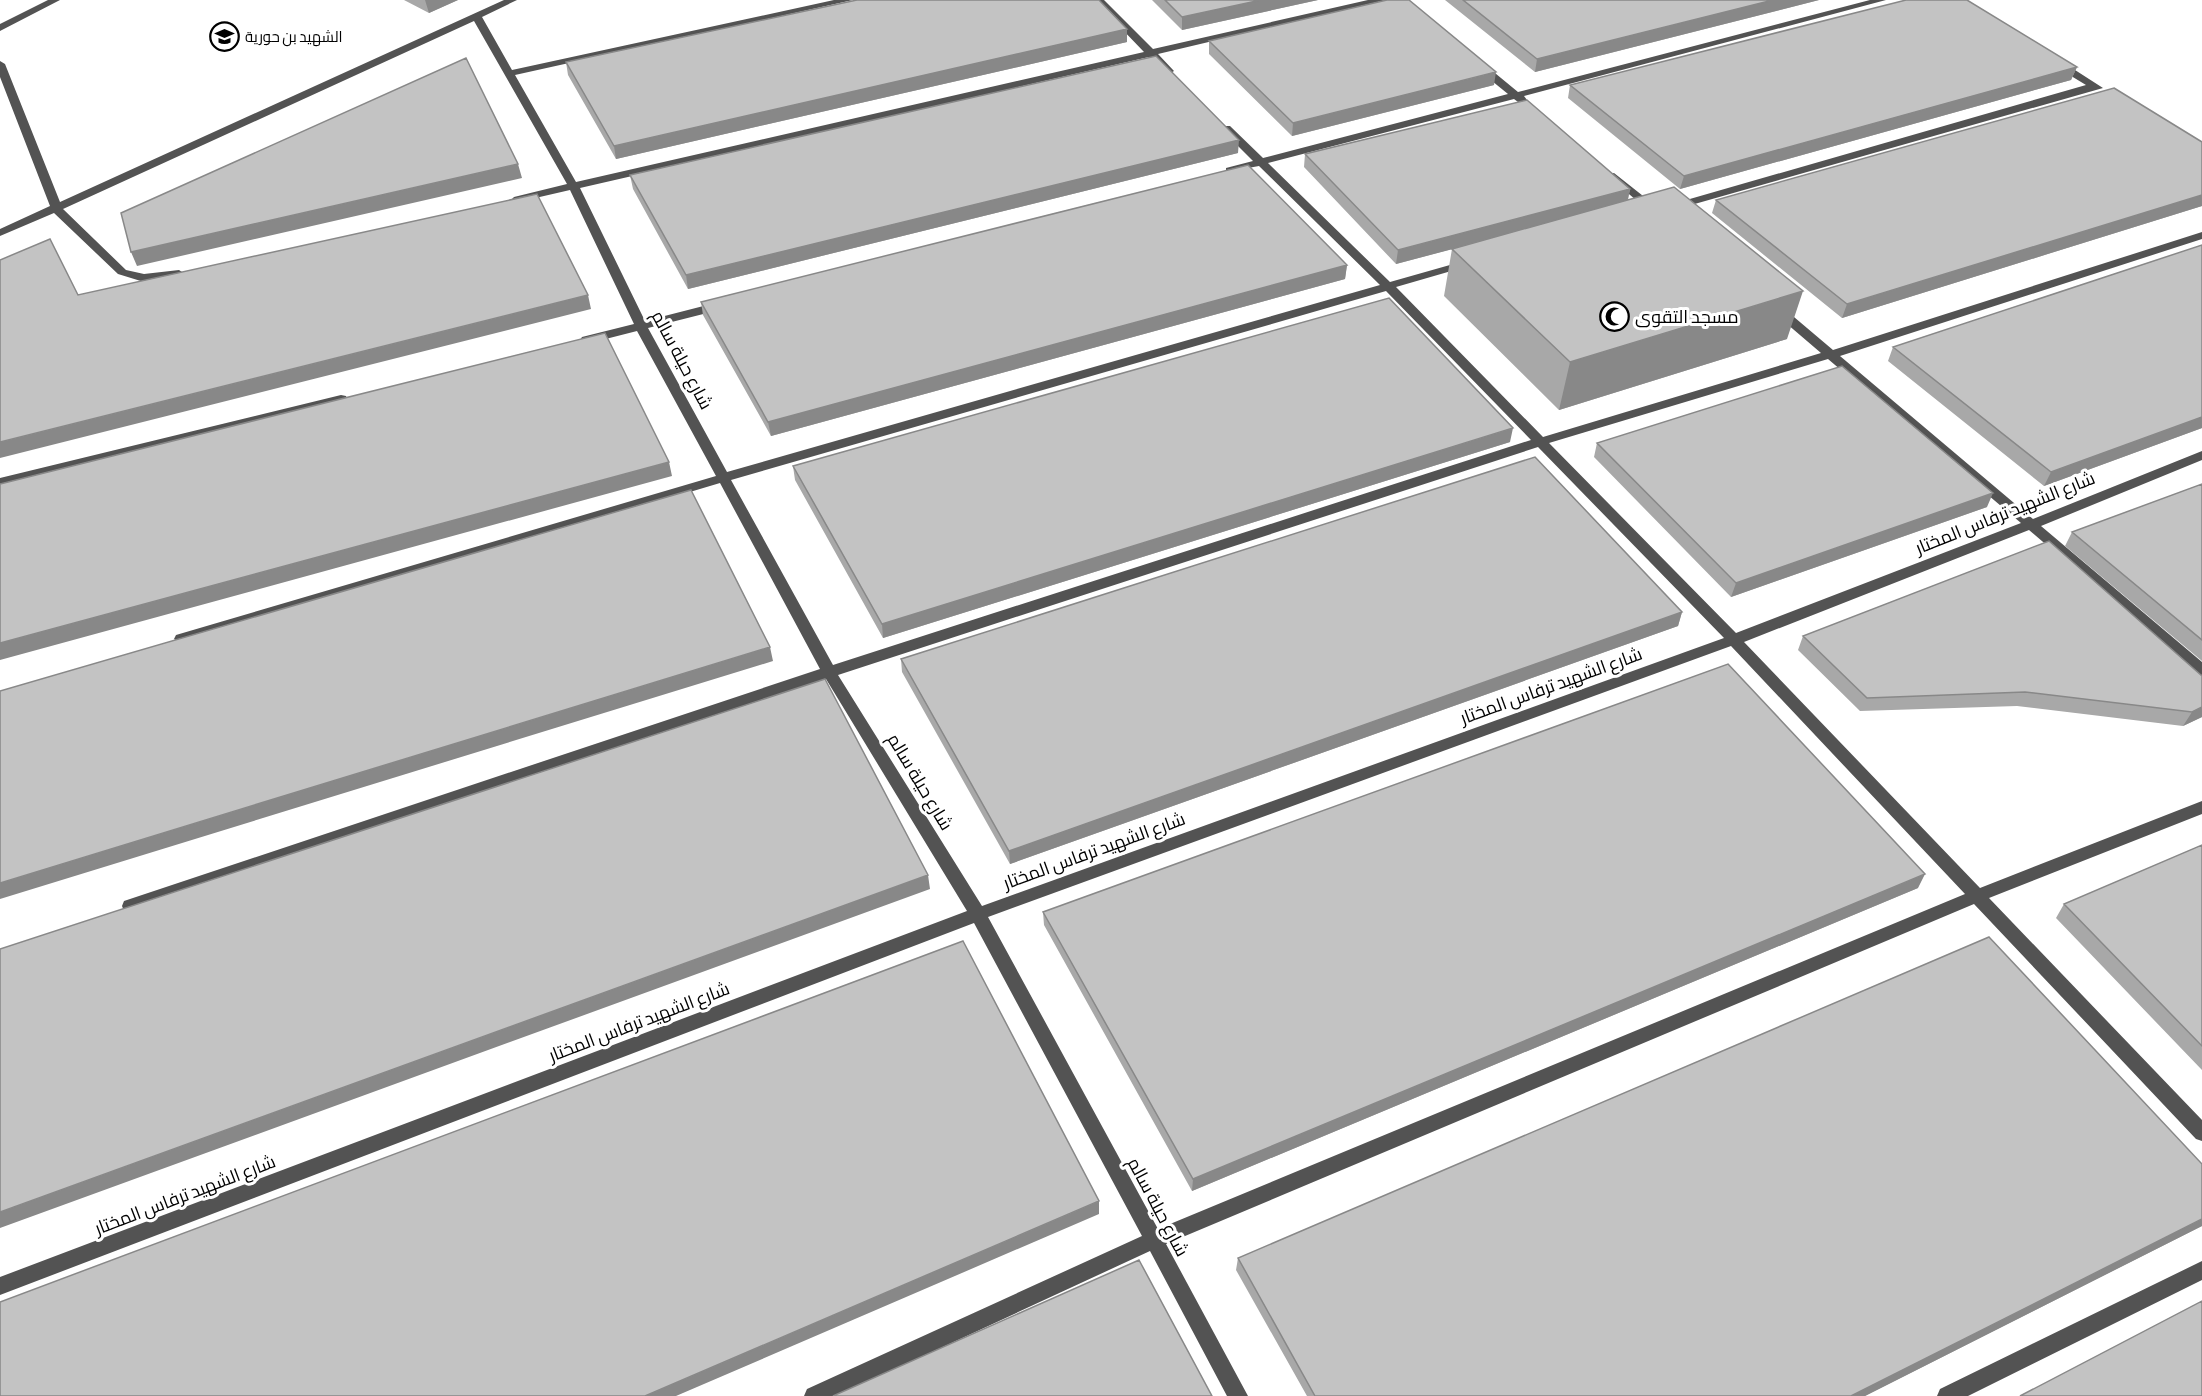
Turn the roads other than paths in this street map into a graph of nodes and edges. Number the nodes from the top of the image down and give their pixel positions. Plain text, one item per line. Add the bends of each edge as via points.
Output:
1 (55, 0) edge
2 (512, 0) edge
3 (848, 0) edge
4 (1099, 0) edge
5 (1381, 0) edge
6 (1881, 0) edge
7 (476, 16) junction
8 (0, 28) edge
9 (1151, 52) junction
10 (2043, 55) edge
11 (1471, 58) edge
12 (0, 64) edge
13 (510, 73) junction
14 (1176, 77) edge
15 (1516, 95) junction
16 (1534, 110) edge
17 (1218, 120) edge
18 (1260, 162) junction
19 (1604, 168) edge
20 (1214, 175) edge
21 (573, 186) junction
22 (505, 202) edge
23 (57, 209) junction
24 (0, 233) edge
25 (2202, 235) edge
26 (1477, 260) edge
27 (186, 273) edge
28 (1387, 285) junction
29 (733, 302) edge
30 (1767, 302) edge
31 (641, 326) junction
32 (571, 343) edge
33 (1832, 354) junction
34 (350, 397) edge
35 (1540, 442) junction
36 (2202, 455) edge
37 (723, 478) junction
38 (0, 482) edge
39 (2030, 525) junction
40 (1734, 640) junction
41 (172, 641) edge
42 (2202, 670) edge
43 (830, 672) junction
44 (2202, 807) edge
45 (1977, 896) junction
46 (114, 912) edge
47 (978, 914) junction
48 (2202, 1133) edge
49 (1154, 1240) junction
50 (2202, 1270) edge
51 (0, 1286) edge
52 (814, 1396) edge
53 (1238, 1396) edge
54 (1947, 1396) edge

1 - 8 street
2 - 7 street
3 - 13 street
4 - 9 street
5 - 9 street
6 - 15 street
7 - 13 street, شارع حيلة سالم
7 - 23 street
9 - 14 street
9 - 21 street
10 - 19 street via 2099,89 1656,215
11 - 15 street
12 - 23 street
13 - 21 street, شارع حيلة سالم
15 - 16 street
15 - 18 street
17 - 18 street
18 - 20 street
18 - 28 street
21 - 22 street
21 - 31 street, شارع حيلة سالم
23 - 24 street
23 - 27 street via 122,272 132,277
25 - 33 street
26 - 28 street
28 - 35 street
28 - 37 street
29 - 31 street
30 - 33 street
31 - 32 street
31 - 37 street, شارع حيلة سالم
33 - 35 street
33 - 39 street
34 - 38 street
35 - 40 street
35 - 43 street
36 - 39 street, شارع الشهيد ترفاس المختار
37 - 41 street
37 - 43 street, شارع حيلة سالم
39 - 40 street, شارع الشهيد ترفاس المختار
39 - 42 street
40 - 45 street
40 - 47 street, شارع الشهيد ترفاس المختار
43 - 46 street
43 - 47 street, شارع حيلة سالم
44 - 45 street
45 - 48 street
45 - 49 street
47 - 49 street, شارع حيلة سالم
47 - 51 street, شارع الشهيد ترفاس المختار
49 - 52 street
49 - 53 street, شارع حيلة سالم
50 - 54 street

